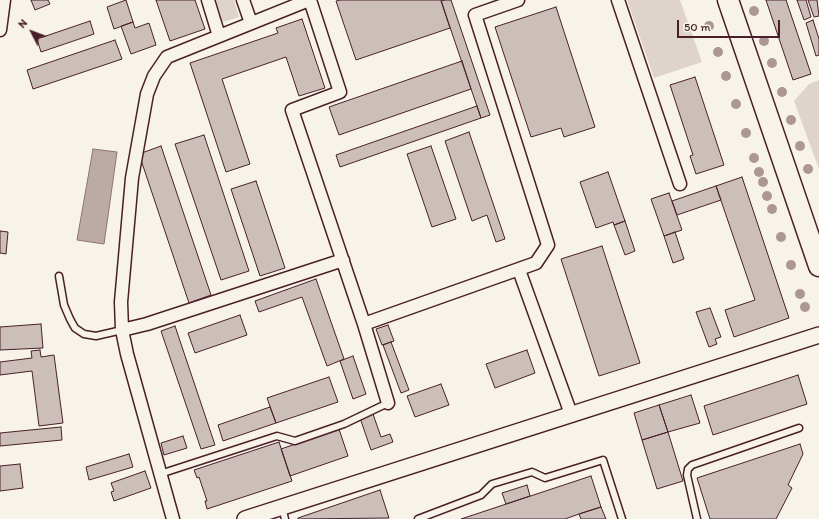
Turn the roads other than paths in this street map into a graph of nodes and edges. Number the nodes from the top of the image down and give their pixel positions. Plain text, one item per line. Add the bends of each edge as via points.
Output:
1 (4, 0) edge
2 (208, 0) edge
3 (244, 0) edge
4 (310, 0) edge
5 (518, 0) edge
6 (618, 0) edge
7 (728, 0) edge
8 (251, 23) junction
9 (0, 30) edge
10 (220, 36) junction
11 (680, 184) dead end
12 (343, 260) junction
13 (819, 266) edge
14 (519, 270) junction
15 (59, 276) dead end
16 (364, 324) junction
17 (122, 330) junction
18 (819, 335) edge
19 (388, 403) joint
20 (571, 414) junction
21 (799, 428) dead end
22 (160, 474) junction
23 (283, 513) edge
24 (173, 519) edge
25 (245, 519) edge
26 (418, 519) edge
27 (622, 519) edge
28 (697, 519) edge

1 - 9 street
2 - 10 street
3 - 8 street
4 - 8 street
4 - 12 street via 340,92 292,110
5 - 14 street via 475,15 548,245 536,263
6 - 11 street
7 - 13 main road
8 - 10 street
10 - 17 street via 167,57 154,76 147,94 132,178 121,302
12 - 16 street
12 - 17 street
14 - 16 street
14 - 20 street
15 - 17 lane via 64,305 75,328 84,334 96,336
16 - 19 street
17 - 22 street via 126,354
18 - 20 street
19 - 22 lane via 344,424 295,441 277,436
20 - 23 street
21 - 28 lane via 692,465 687,475
22 - 24 street
23 - 25 street
26 - 27 lane via 481,495 492,484 532,472 544,478 602,460

